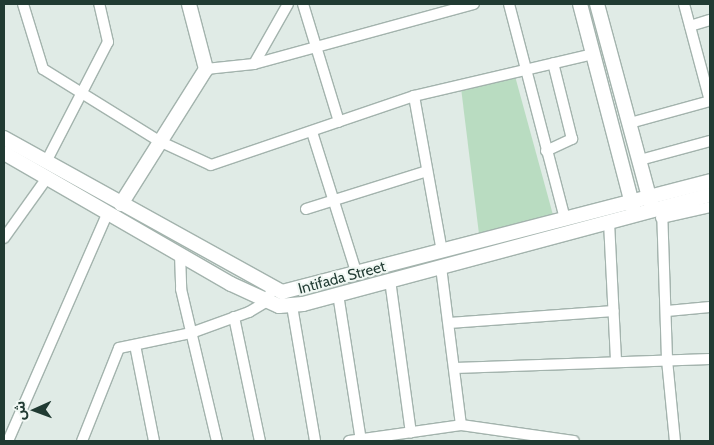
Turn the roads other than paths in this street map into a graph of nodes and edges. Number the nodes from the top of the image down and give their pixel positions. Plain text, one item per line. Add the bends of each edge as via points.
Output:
1 (23, 4) edge
2 (99, 4) edge
3 (189, 4) edge
4 (288, 4) edge
5 (303, 4) edge
6 (474, 4) edge
7 (509, 4) edge
8 (580, 4) edge
9 (597, 4) edge
10 (684, 4) edge
11 (438, 8) edge
12 (710, 20) edge
13 (690, 26) junction
14 (316, 47) junction
15 (593, 54) junction
16 (553, 63) junction
17 (254, 64) junction
18 (206, 69) junction
19 (524, 70) junction
20 (83, 94) junction
21 (414, 96) junction
22 (710, 101) edge
23 (339, 122) junction
24 (630, 123) junction
25 (312, 132) junction
26 (4, 138) edge
27 (159, 141) junction
28 (710, 141) edge
29 (546, 152) junction
30 (4, 153) edge
31 (640, 160) junction
32 (46, 162) junction
33 (426, 171) junction
34 (47, 178) junction
35 (710, 181) edge
36 (710, 195) edge
37 (334, 200) junction
38 (121, 204) junction
39 (710, 207) edge
40 (633, 208) junction
41 (656, 208) junction
42 (306, 209) dead end
43 (107, 214) junction
44 (565, 220) junction
45 (608, 222) junction
46 (4, 238) edge
47 (180, 254) junction
48 (441, 260) junction
49 (357, 275) junction
50 (390, 280) junction
51 (338, 294) junction
52 (270, 295) junction
53 (298, 300) junction
54 (710, 307) edge
55 (614, 311) junction
56 (667, 311) junction
57 (234, 317) junction
58 (448, 323) junction
59 (191, 333) junction
60 (135, 344) junction
61 (710, 359) edge
62 (667, 360) junction
63 (616, 362) junction
64 (455, 368) junction
65 (461, 425) junction
66 (411, 433) junction
67 (361, 440) edge
68 (548, 440) edge
69 (8, 441) edge
70 (82, 441) edge
71 (154, 441) edge
72 (217, 441) edge
73 (260, 441) edge
74 (315, 441) edge
75 (349, 441) edge
76 (574, 441) edge
77 (676, 441) edge

1 - 20 street via 43,69
2 - 20 street via 108,42
3 - 18 main road
4 - 17 street
5 - 14 street
6 - 11 street
7 - 19 street
8 - 15 main road
9 - 24 main road
10 - 13 street
11 - 14 street
12 - 13 street
13 - 22 street
14 - 17 street
14 - 23 street
15 - 16 street
15 - 40 main road
16 - 19 street
16 - 29 street via 572,139
17 - 18 street
18 - 27 main road
19 - 21 street
19 - 29 street
20 - 27 street
20 - 32 street
21 - 23 street
21 - 33 street
22 - 24 street
23 - 25 street
24 - 31 main road
25 - 27 street via 211,165
25 - 37 street
26 - 32 main road, Intifada Street
27 - 38 main road
28 - 31 street
29 - 44 street
30 - 34 main road, Intifada Street
31 - 41 main road
32 - 38 main road, Intifada Street
33 - 37 street
33 - 48 street
34 - 43 main road, Intifada Street
34 - 46 street
35 - 41 main road, Intifada Street
36 - 41 main road, Intifada Street
37 - 42 street
37 - 49 street
38 - 52 main road, Intifada Street
39 - 41 street
40 - 41 main road, Intifada Street
40 - 44 main road, Intifada Street
40 - 45 main road, Intifada Street
41 - 56 street
43 - 47 main road, Intifada Street
43 - 69 street
44 - 48 main road, Intifada Street
45 - 48 main road, Intifada Street
45 - 55 street
47 - 52 main road, Intifada Street
47 - 59 street via 181,289
48 - 49 main road, Intifada Street
48 - 50 main road, Intifada Street
48 - 58 street
49 - 53 main road, Intifada Street
50 - 51 main road, Intifada Street
50 - 66 street
51 - 53 main road, Intifada Street
51 - 67 street
52 - 53 main road, Intifada Street
52 - 57 street
53 - 74 street
54 - 56 street
55 - 58 street
55 - 63 street
56 - 62 street
57 - 59 street
57 - 73 street
58 - 64 street
59 - 60 street
59 - 72 street
60 - 70 street via 118,348
60 - 71 street
61 - 62 street
62 - 63 street
62 - 77 street
63 - 64 street
64 - 65 street
65 - 66 street
65 - 68 street
66 - 67 street
67 - 75 street
68 - 76 street

